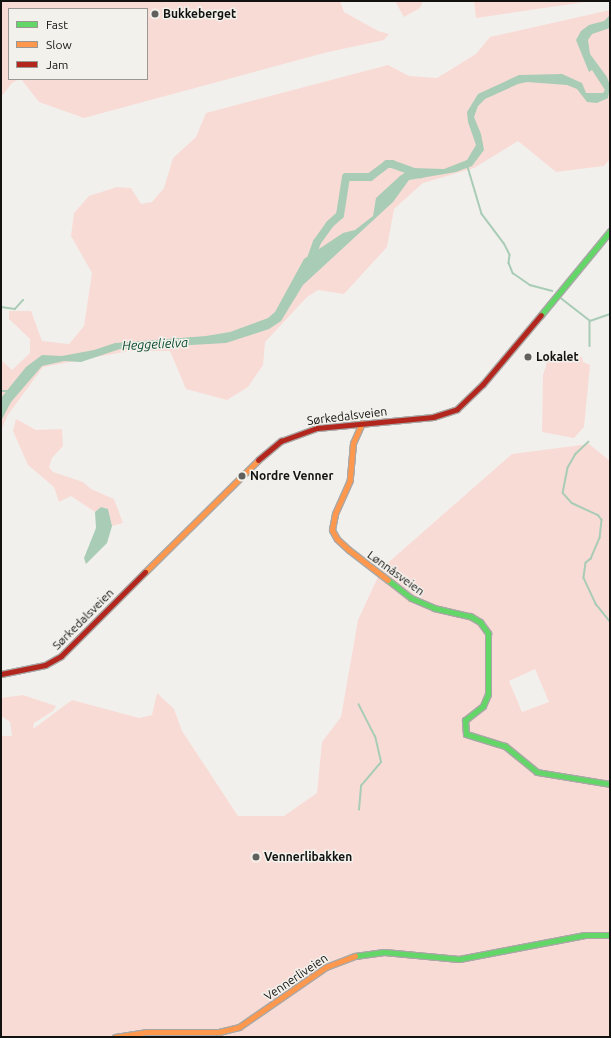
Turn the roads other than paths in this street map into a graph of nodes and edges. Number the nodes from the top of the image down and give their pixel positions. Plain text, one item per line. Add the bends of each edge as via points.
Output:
1 (610, 232) edge
2 (362, 423) junction
3 (1, 674) edge
4 (610, 784) edge
5 (610, 935) edge
6 (115, 1037) edge

1 - 2 street, Sørkedalsveien via 464,404 451,412 433,417
2 - 3 street, Sørkedalsveien via 308,431 272,447 233,482 61,656 45,665
2 - 4 street, Lønnåsveien via 354,439 350,480 332,523 333,534 348,550 411,598 434,608 470,616 480,622 488,633 488,694 483,706 465,720 464,732 469,736 505,746 537,772
5 - 6 street, Vennerliveien via 576,937 467,959 384,952 361,954 326,967 247,1023 235,1028 214,1032 146,1032

